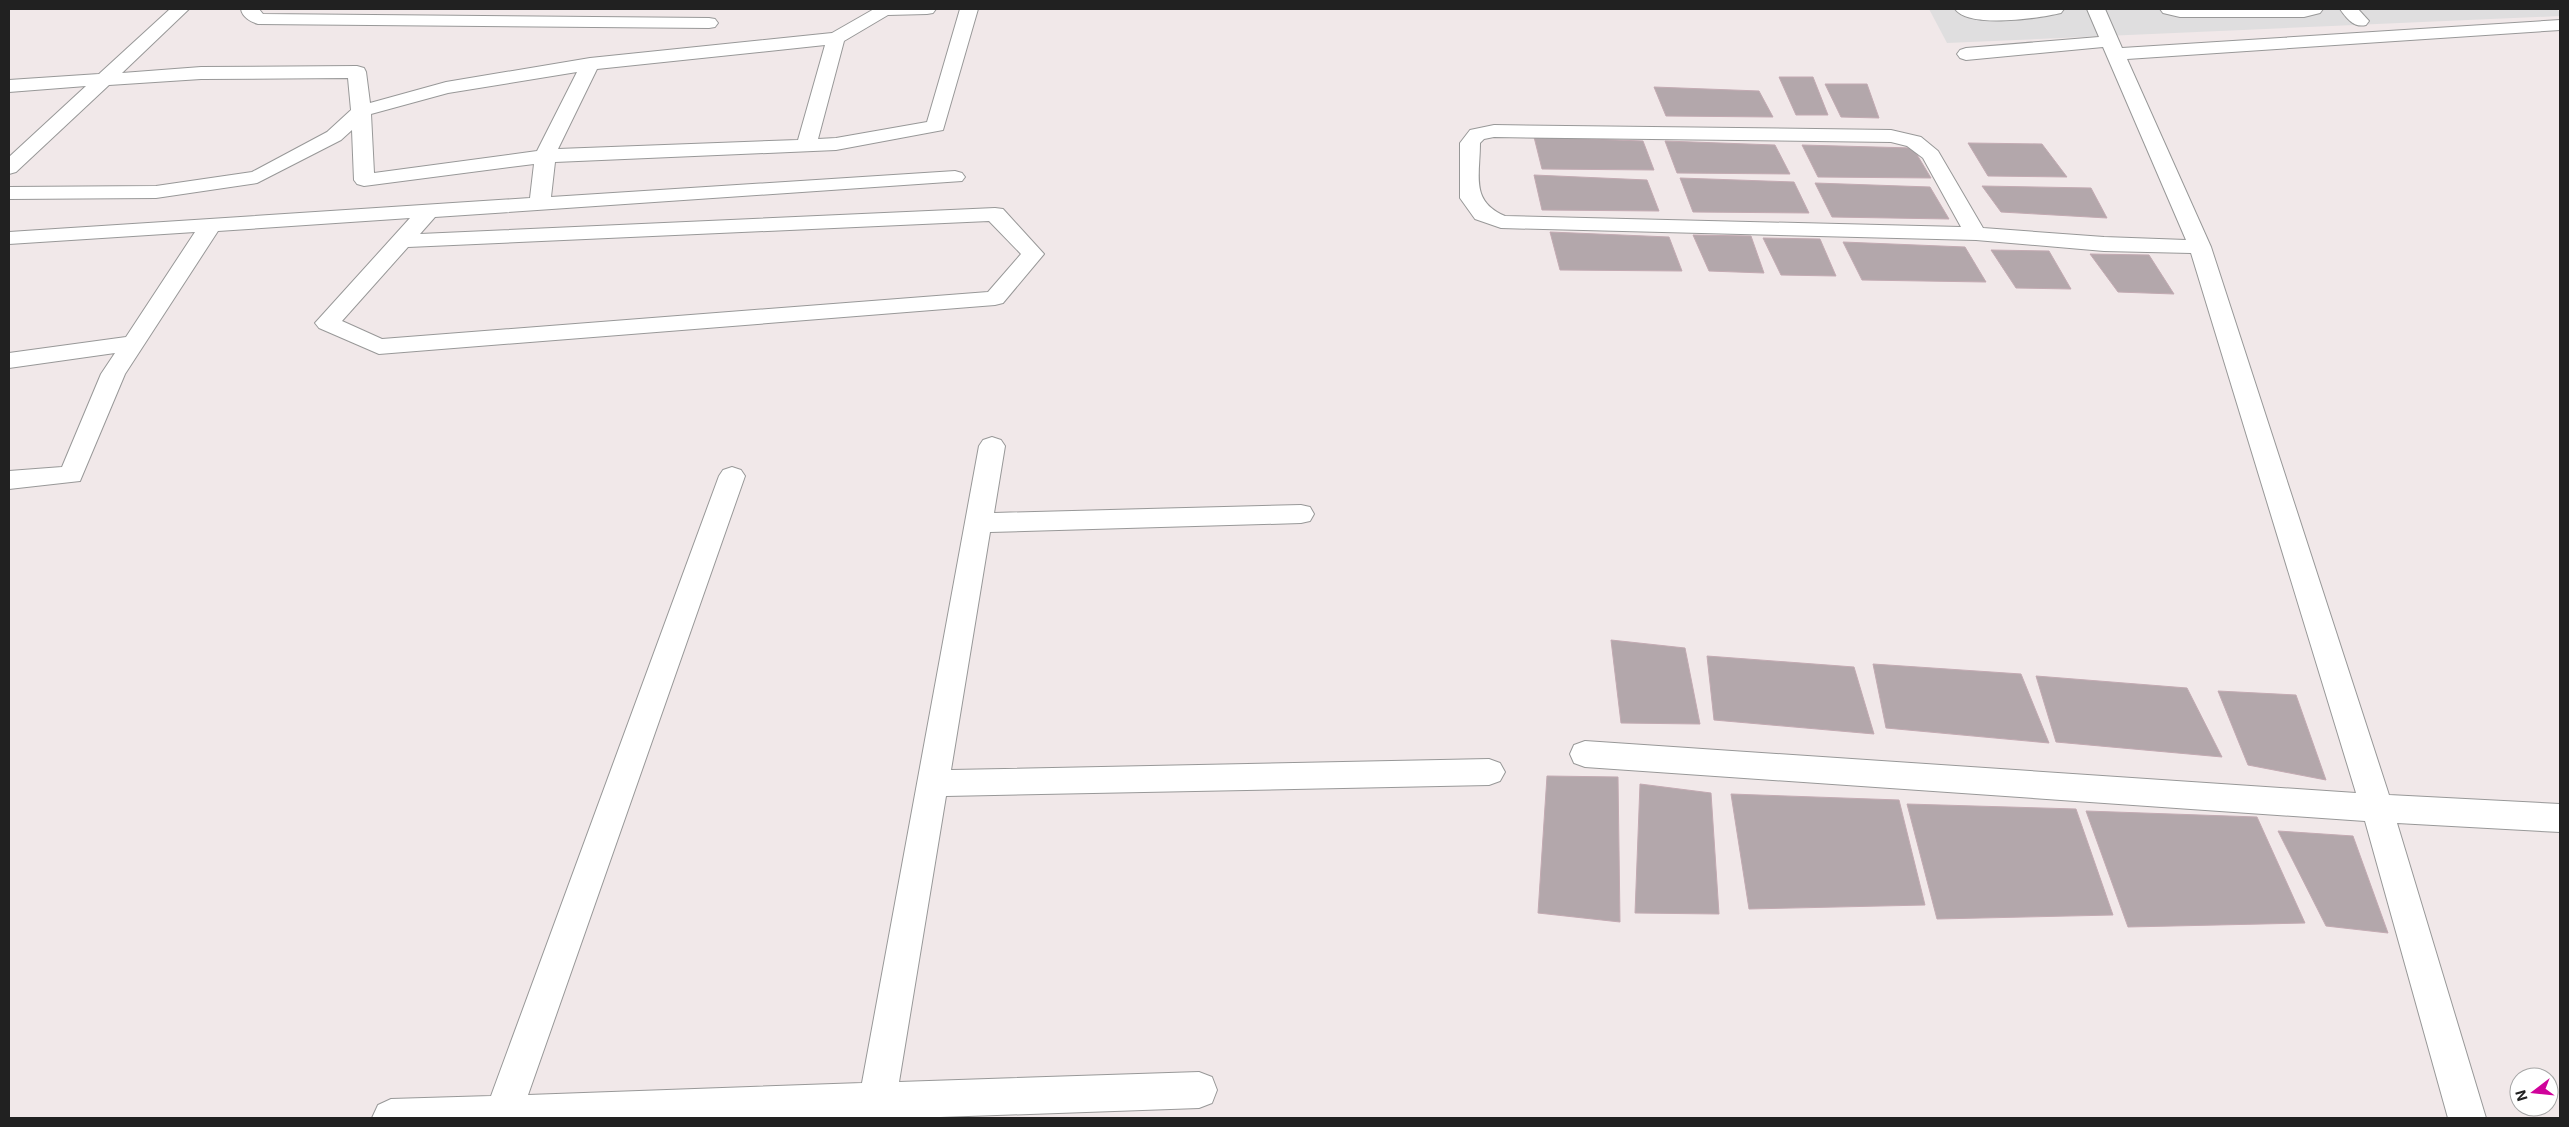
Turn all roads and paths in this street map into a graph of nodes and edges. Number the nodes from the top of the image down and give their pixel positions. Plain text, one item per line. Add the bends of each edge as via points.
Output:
1 (180, 9) edge
2 (250, 9) edge
3 (927, 9) edge
4 (969, 9) edge
5 (1964, 9) edge
6 (2055, 9) edge
7 (2096, 9) edge
8 (2169, 9) edge
9 (2314, 9) edge
10 (708, 23) dead end
11 (2560, 25) edge
12 (836, 38) junction
13 (2113, 47) junction
14 (1966, 54) dead end
15 (590, 64) junction
16 (105, 79) junction
17 (9, 86) edge
18 (362, 111) junction
19 (806, 145) junction
20 (545, 156) junction
21 (9, 168) edge
22 (955, 177) dead end
23 (9, 193) edge
24 (540, 204) junction
25 (430, 211) junction
26 (211, 225) junction
27 (1976, 234) junction
28 (9, 238) edge
29 (402, 241) junction
30 (2200, 247) junction
31 (134, 343) junction
32 (9, 360) edge
33 (992, 446) dead end
34 (732, 476) dead end
35 (9, 480) edge
36 (1301, 514) dead end
37 (978, 523) junction
38 (1585, 754) dead end
39 (1489, 772) dead end
40 (932, 783) junction
41 (2378, 808) junction
42 (2560, 818) edge
43 (1199, 1090) dead end
44 (875, 1110) edge
45 (503, 1114) junction
46 (391, 1118) edge
47 (2467, 1118) edge

1 - 16 street
2 - 10 street via 258,19
3 - 12 street via 884,10
4 - 19 street via 936,126 836,144
5 - 6 street via 1992,14
7 - 13 street
8 - 9 street via 2180,12 2304,12
11 - 13 street
12 - 15 street
12 - 19 street
13 - 14 street
13 - 30 street
15 - 18 street via 446,88
15 - 20 street
16 - 17 street
16 - 18 street via 201,73 357,72
16 - 21 street
18 - 20 street via 364,180
18 - 23 street via 334,136 257,177 156,192
19 - 20 street
20 - 24 street
22 - 24 street
24 - 25 street
25 - 26 street
25 - 29 street
26 - 28 street
26 - 31 street
27 - 27 street via 1501,222 1483,214 1470,198 1470,143 1477,134 1494,131 1891,136 1914,141 1931,155
27 - 30 street via 2104,244
29 - 29 street via 327,323 379,347 995,298 1033,254 995,214
30 - 41 street
31 - 32 street
31 - 35 street via 113,374 71,475
33 - 37 street
34 - 45 street
36 - 37 street
37 - 40 street
38 - 41 street
39 - 40 street
40 - 44 street
41 - 42 street
41 - 47 street
43 - 44 street
44 - 45 street
45 - 46 street

